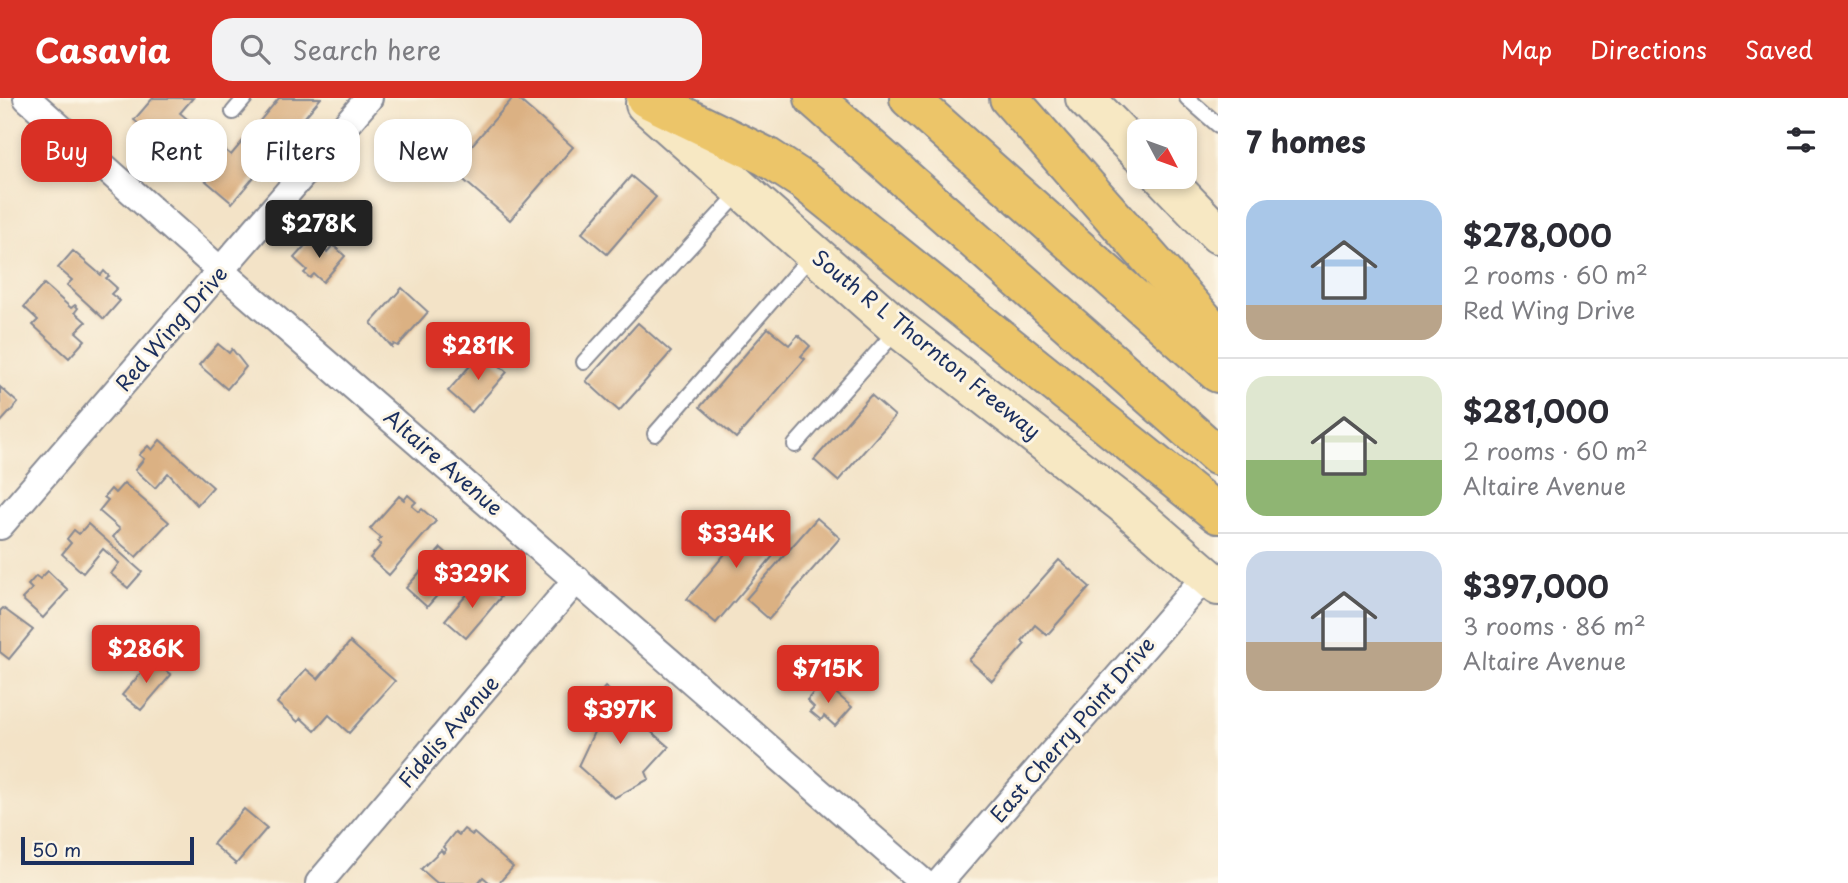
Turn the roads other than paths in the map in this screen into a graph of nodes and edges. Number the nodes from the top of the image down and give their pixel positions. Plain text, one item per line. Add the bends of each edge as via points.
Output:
1 (27, 98) edge
2 (246, 98) edge
3 (369, 98) edge
4 (638, 98) edge
5 (646, 98) edge
6 (814, 98) edge
7 (909, 98) edge
8 (1009, 98) edge
9 (1187, 98) edge
10 (1094, 101) edge
11 (233, 112) dead end
12 (1218, 125) edge
13 (1127, 139) edge
14 (1175, 189) edge
15 (742, 190) junction
16 (1218, 233) edge
17 (814, 253) junction
18 (222, 272) junction
19 (898, 328) junction
20 (1218, 336) edge
21 (584, 362) dead end
22 (1218, 373) edge
23 (655, 434) dead end
24 (795, 445) dead end
25 (1218, 456) edge
26 (1218, 514) edge
27 (0, 526) edge
28 (578, 579) junction
29 (1212, 581) edge
30 (319, 883) edge
31 (924, 883) edge
32 (939, 883) edge

1 - 18 street, Altaire Avenue
2 - 11 lane
3 - 18 street, Red Wing Drive
4 - 15 main road, South R L Thornton Freeway
5 - 26 highway via 726,135 804,181
6 - 25 highway
7 - 22 highway
8 - 20 highway
9 - 12 lane
10 - 13 main road
14 - 16 main road
15 - 17 main road, South R L Thornton Freeway
15 - 21 lane
17 - 19 main road, South R L Thornton Freeway
17 - 23 lane
18 - 27 street, Red Wing Drive
18 - 28 street, Altaire Avenue
19 - 24 lane
19 - 29 main road, South R L Thornton Freeway via 1121,502
28 - 30 street, Fidelis Avenue
28 - 31 street, Altaire Avenue
29 - 32 street, East Cherry Point Drive

